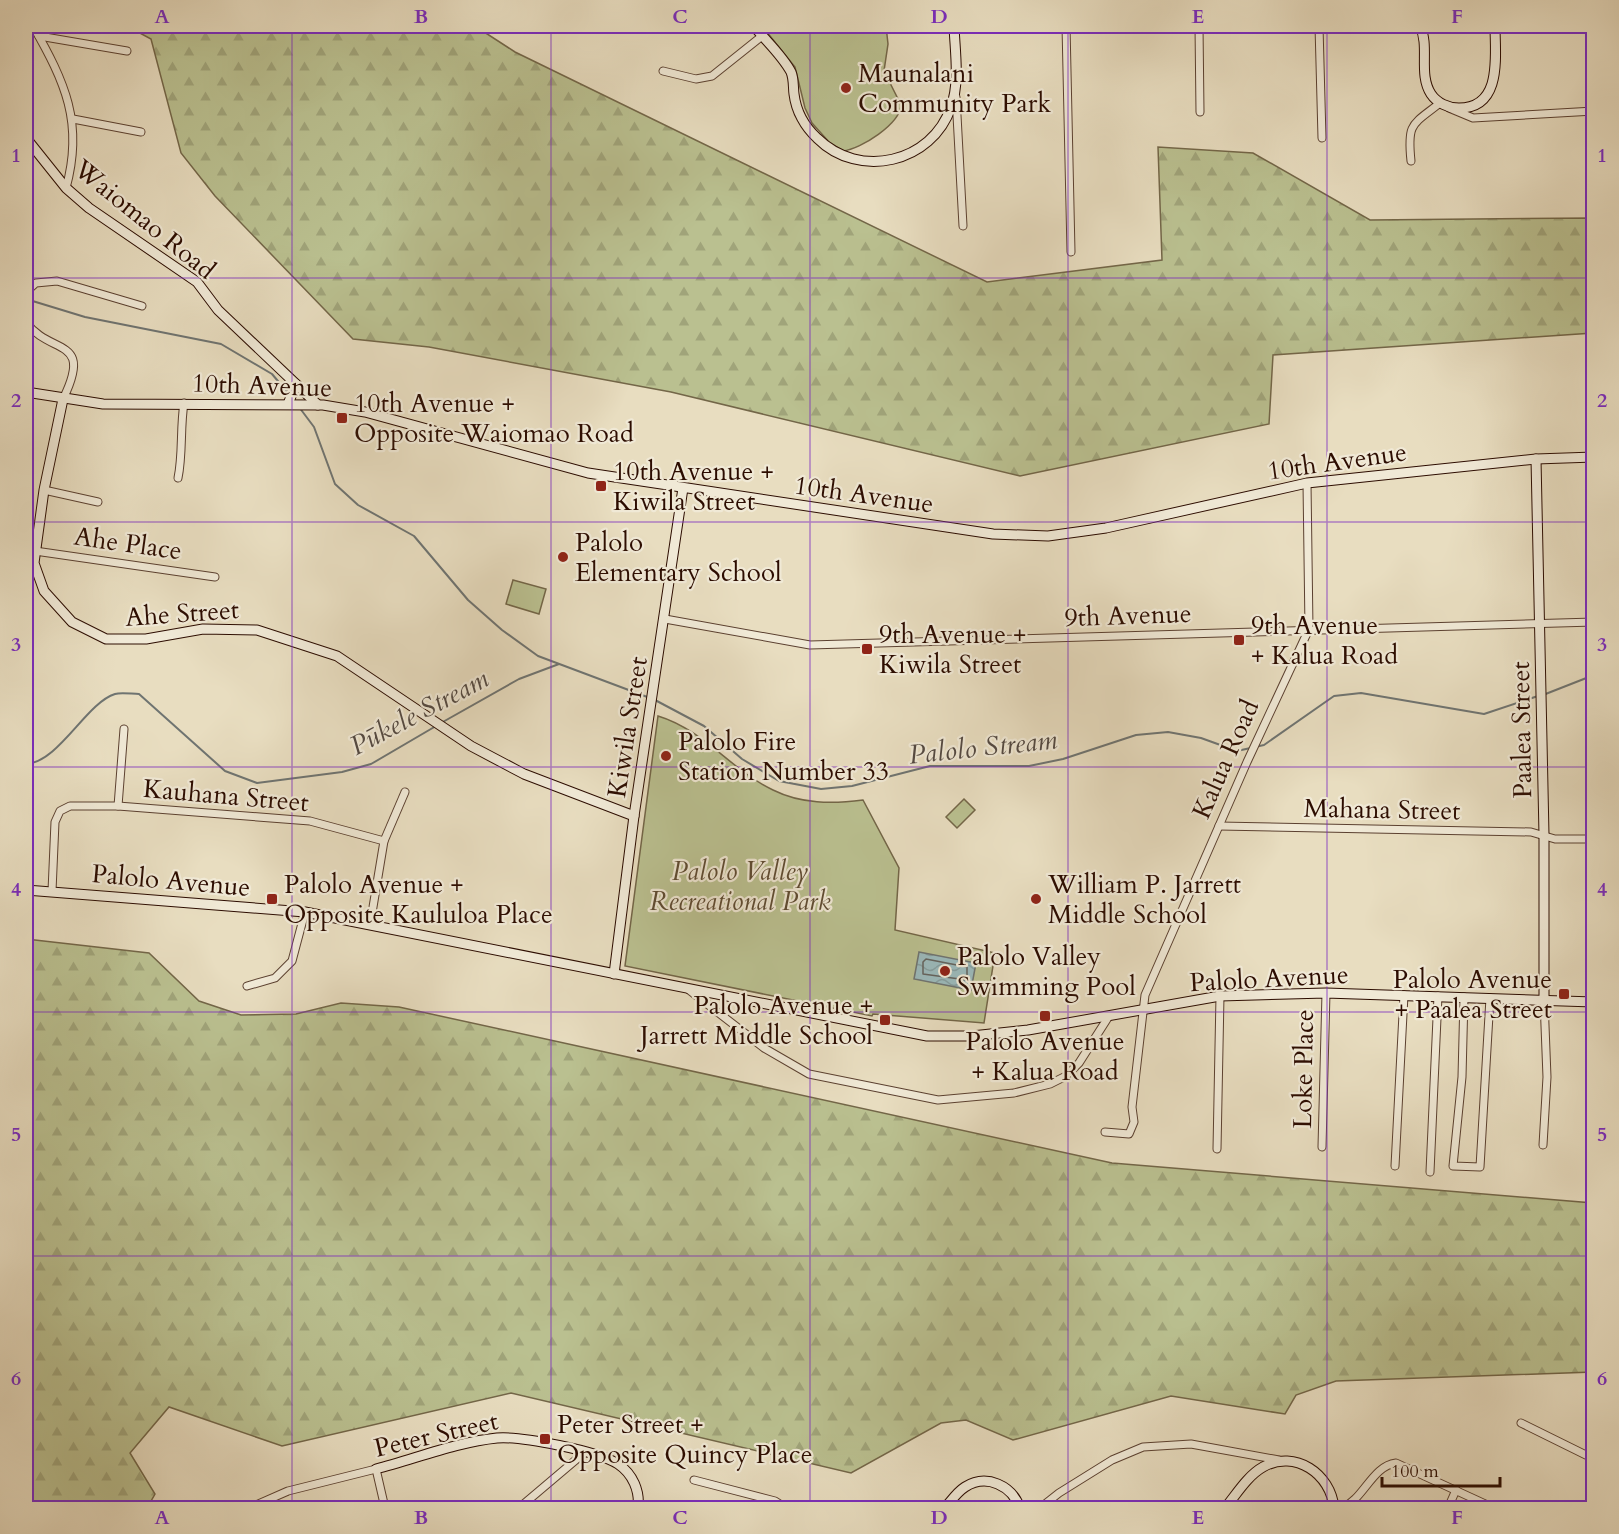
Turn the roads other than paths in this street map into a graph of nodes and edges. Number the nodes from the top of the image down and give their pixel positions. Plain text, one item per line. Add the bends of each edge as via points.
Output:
1 (33, 26) edge
2 (754, 26) edge
3 (954, 26) edge
4 (1066, 26) edge
5 (1199, 26) edge
6 (1318, 26) edge
7 (1420, 26) edge
8 (1495, 26) edge
9 (39, 36) junction
10 (762, 36) junction
11 (127, 51) dead end
12 (663, 71) dead end
13 (955, 75) junction
14 (1442, 104) junction
15 (1593, 111) edge
16 (1200, 112) dead end
17 (74, 119) junction
18 (141, 132) dead end
19 (26, 138) edge
20 (1322, 138) dead end
21 (1411, 161) dead end
22 (66, 188) junction
23 (963, 226) dead end
24 (1071, 252) dead end
25 (26, 292) edge
26 (142, 306) dead end
27 (26, 322) edge
28 (296, 384) junction
29 (26, 392) edge
30 (63, 399) junction
31 (184, 403) junction
32 (288, 404) junction
33 (318, 405) junction
34 (26, 451) edge
35 (1593, 458) edge
36 (1536, 459) junction
37 (26, 469) edge
38 (178, 478) dead end
39 (1307, 483) junction
40 (683, 488) junction
41 (44, 490) junction
42 (98, 502) dead end
43 (35, 551) junction
44 (214, 577) dead end
45 (665, 620) junction
46 (1593, 622) edge
47 (1539, 624) junction
48 (1309, 628) junction
49 (124, 729) dead end
50 (405, 792) dead end
51 (118, 806) junction
52 (634, 816) junction
53 (1219, 826) junction
54 (1544, 835) junction
55 (1593, 839) edge
56 (384, 841) junction
57 (26, 890) edge
58 (52, 891) junction
59 (305, 912) junction
60 (370, 925) junction
61 (614, 974) junction
62 (247, 986) dead end
63 (689, 990) junction
64 (1326, 993) junction
65 (1404, 995) junction
66 (1220, 996) junction
67 (1438, 996) junction
68 (1464, 997) junction
69 (1490, 998) junction
70 (1544, 1000) junction
71 (1593, 1002) edge
72 (1142, 1010) junction
73 (1109, 1016) junction
74 (1105, 1132) dead end
75 (1543, 1145) dead end
76 (1322, 1147) dead end
77 (1217, 1149) dead end
78 (1395, 1166) dead end
79 (1430, 1172) dead end
80 (1521, 1423) dead end
81 (584, 1453) junction
82 (1593, 1460) edge
83 (1284, 1461) junction
84 (376, 1469) junction
85 (693, 1480) dead end
86 (1456, 1490) junction
87 (249, 1509) edge
88 (385, 1509) edge
89 (519, 1509) edge
90 (638, 1509) edge
91 (786, 1509) edge
92 (945, 1509) edge
93 (1020, 1509) edge
94 (1040, 1509) edge
95 (1225, 1509) edge
96 (1334, 1509) edge
97 (1342, 1509) edge
98 (1448, 1509) edge
99 (1494, 1509) edge

1 - 9 street
2 - 10 street
3 - 13 street
4 - 24 street
5 - 16 street
6 - 20 street
7 - 14 street via 1426,82 1431,94
8 - 14 street via 1495,79 1488,94 1464,108
9 - 11 street
9 - 17 street via 60,77
10 - 12 street via 712,76 696,79
10 - 13 street via 791,73 797,106 811,132 833,151 860,161 899,158 925,144 949,113
13 - 23 street
14 - 15 street via 1473,118
14 - 21 street via 1414,123 1409,132
17 - 18 street
17 - 22 street via 75,148
19 - 22 street, Waiomao Road
22 - 28 street, Waiomao Road via 197,282 218,310
25 - 26 street via 36,283 57,281
27 - 30 street via 66,349 74,359
28 - 32 street
28 - 33 street, Waiomao Road
29 - 30 street, 10th Avenue
30 - 31 street, 10th Avenue via 103,404
30 - 41 street, Ahe Street
31 - 32 street, 10th Avenue
31 - 38 street
32 - 33 street, 10th Avenue
33 - 40 street, 10th Avenue via 365,412 588,473
34 - 37 street
35 - 36 street, 10th Avenue
36 - 39 street, 10th Avenue
36 - 47 street, Paalea Street
39 - 40 street, 10th Avenue via 1106,528 1048,536 993,534
39 - 48 street, Kalua Road
40 - 45 street, Kiwila Street
41 - 42 street
41 - 43 street, Ahe Street
43 - 44 street, Ahe Place
43 - 52 street, Ahe Street via 34,563 44,591 72,622 106,639 146,639 203,629 257,630 337,656 471,746 524,774
45 - 48 street, 9th Avenue via 810,645
45 - 52 street, Kiwila Street
46 - 47 street, 9th Avenue
47 - 48 street, 9th Avenue
47 - 54 street, Paalea Street
48 - 53 street, Kalua Road
49 - 51 street
50 - 56 street
51 - 56 street, Kauhana Street via 310,821
51 - 58 street, Kauhana Street via 70,806 60,811 55,822
52 - 61 street, Kiwila Street
53 - 54 street, Mahana Street
53 - 72 street, Kalua Road via 1145,995
54 - 55 street, Mahana Street via 1555,839
54 - 70 street, Paalea Street
56 - 60 street
57 - 58 street, Palolo Avenue
58 - 59 street, Palolo Avenue
59 - 60 street, Palolo Avenue
59 - 62 street via 292,961 275,978
60 - 61 street, Palolo Avenue
61 - 63 street, Palolo Avenue
63 - 73 street, Palolo Avenue via 927,1035 986,1035
63 - 73 street via 764,1048 809,1074 938,1100 1014,1093 1050,1084 1080,1063
64 - 65 street, Palolo Avenue
64 - 66 street, Palolo Avenue
64 - 76 street, Loke Place
65 - 67 street, Palolo Avenue
65 - 78 street
66 - 72 street, Palolo Avenue
66 - 77 street
67 - 68 street, Palolo Avenue
67 - 79 street
68 - 69 street, Palolo Avenue
68 - 69 street via 1462,1077 1453,1166 1480,1167
69 - 70 street, Palolo Avenue
70 - 71 street, Palolo Avenue
70 - 75 street via 1547,1077
72 - 73 street, Palolo Avenue
72 - 74 street, Kalua Road via 1132,1107 1134,1122 1129,1134
80 - 82 street
81 - 84 street, Peter Street via 521,1439 495,1438
81 - 89 street
81 - 90 street, Peter Street via 613,1461 628,1473 638,1491
83 - 94 street via 1191,1444 1143,1447 1112,1460
83 - 95 street via 1256,1471
83 - 96 street via 1306,1466 1318,1474 1331,1492
84 - 87 street, Peter Street via 288,1491
84 - 88 street
85 - 91 street via 775,1501
86 - 97 street via 1392,1463 1381,1469 1358,1498
86 - 98 street
86 - 99 street
92 - 93 street via 965,1487 986,1481 1007,1489

